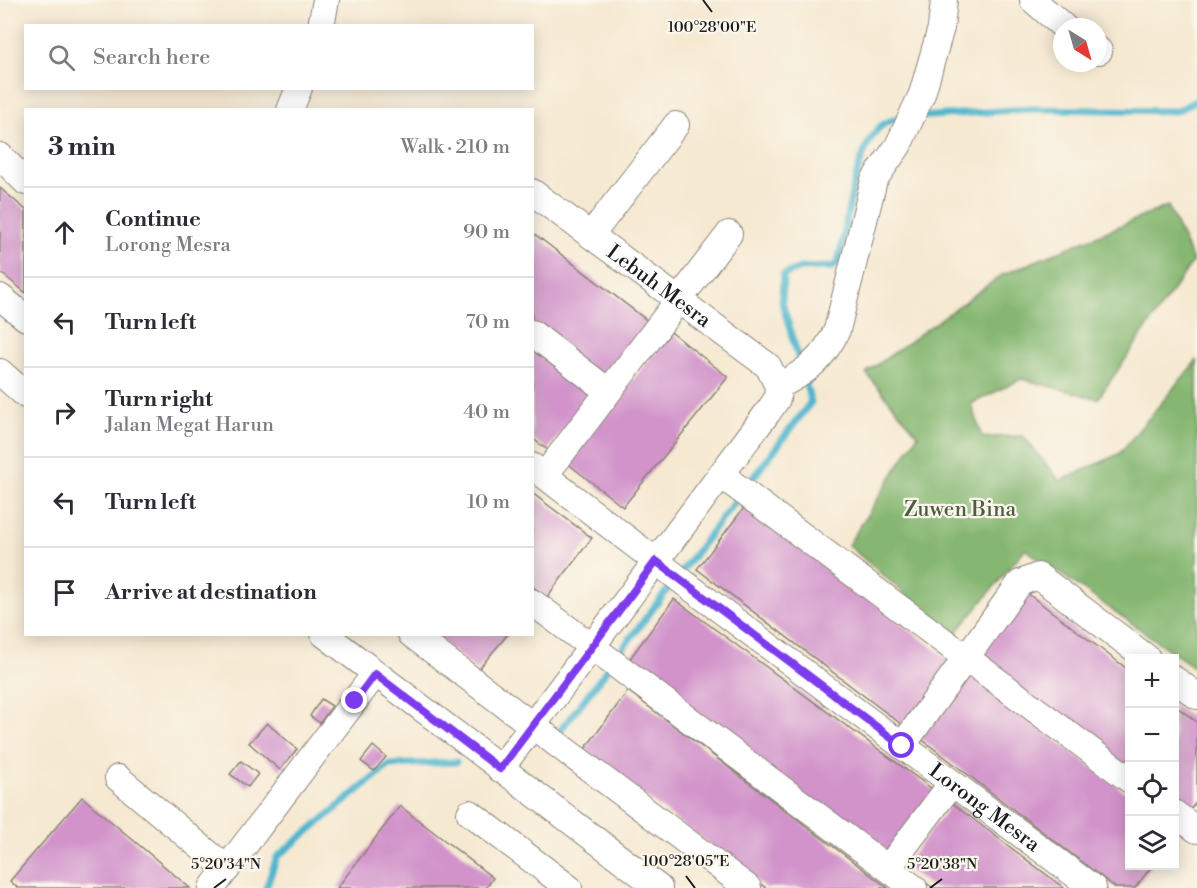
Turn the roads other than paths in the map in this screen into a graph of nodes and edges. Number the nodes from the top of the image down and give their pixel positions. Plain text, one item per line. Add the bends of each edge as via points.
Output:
1 (327, 0) edge
2 (944, 0) edge
3 (1033, 0) edge
4 (1054, 18) edge
5 (321, 24) edge
6 (298, 90) edge
7 (291, 108) edge
8 (676, 125) dead end
9 (0, 156) edge
10 (24, 180) edge
11 (534, 193) edge
12 (729, 234) dead end
13 (591, 235) junction
14 (0, 297) edge
15 (678, 300) junction
16 (24, 316) edge
17 (534, 335) edge
18 (0, 372) edge
19 (795, 377) junction
20 (608, 391) junction
21 (24, 393) edge
22 (539, 470) edge
23 (737, 487) junction
24 (663, 566) junction
25 (534, 604) edge
26 (327, 636) edge
27 (414, 636) edge
28 (1143, 654) edge
29 (966, 657) junction
30 (608, 659) junction
31 (375, 674) junction
32 (1179, 683) edge
33 (1197, 696) edge
34 (531, 727) junction
35 (902, 746) junction
36 (500, 769) junction
37 (1125, 776) edge
38 (117, 778) dead end
39 (952, 783) junction
40 (470, 813) dead end
41 (1178, 816) edge
42 (1197, 830) edge
43 (888, 868) junction
44 (219, 878) edge
45 (543, 880) edge
46 (569, 888) edge
47 (659, 888) edge
48 (748, 888) edge
49 (914, 888) edge
50 (1093, 888) edge

1 - 5 street
2 - 19 street via 940,28 917,105 898,146 874,180 837,330 828,350
3 - 4 street
6 - 7 street
8 - 13 street
9 - 10 street
11 - 13 street, Lebuh Mesra
12 - 15 street
13 - 15 street, Lebuh Mesra
14 - 16 street
15 - 19 street, Lebuh Mesra via 768,366
15 - 20 street
17 - 20 street
18 - 21 street
19 - 23 street via 768,412
20 - 22 street
22 - 24 street, Lorong Mesra
23 - 24 street
23 - 29 street
24 - 30 street
24 - 35 street, Lorong Mesra
25 - 30 street
26 - 31 street
27 - 34 street
28 - 29 street via 1038,576 1020,583
29 - 35 street
29 - 37 street
30 - 34 street
30 - 43 street
31 - 36 street
31 - 44 street
32 - 33 street
34 - 36 street
34 - 48 street
35 - 39 street, Lorong Mesra
36 - 47 street
38 - 44 street
39 - 43 street
39 - 50 street, Lorong Mesra
40 - 45 street
41 - 42 street
43 - 49 street
45 - 46 street

